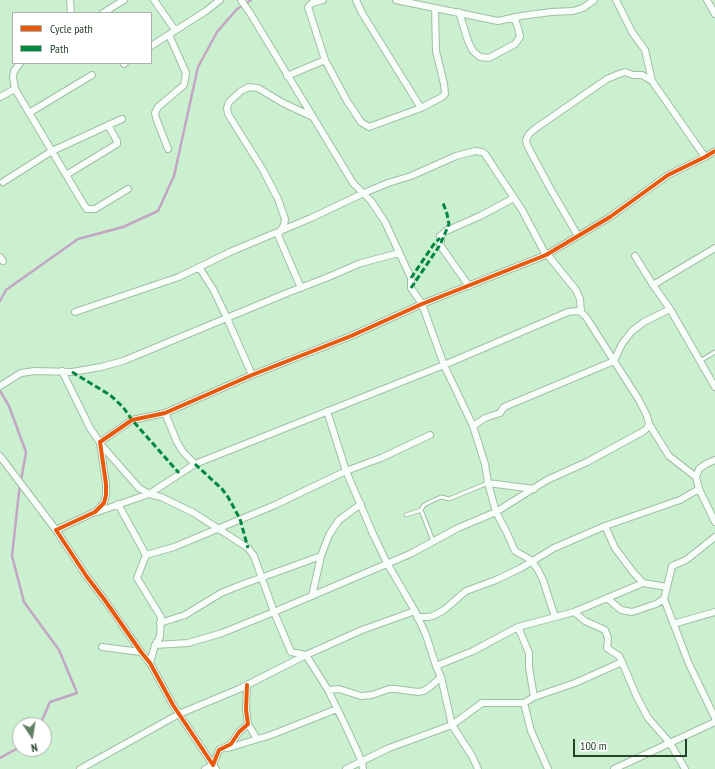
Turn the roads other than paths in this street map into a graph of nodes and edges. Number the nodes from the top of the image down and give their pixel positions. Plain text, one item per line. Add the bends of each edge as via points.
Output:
1 (70, 0) edge
2 (124, 0) edge
3 (154, 0) edge
4 (220, 0) edge
5 (241, 0) edge
6 (323, 0) edge
7 (356, 0) edge
8 (396, 0) edge
9 (594, 0) edge
10 (616, 0) edge
11 (707, 0) edge
12 (435, 8) junction
13 (71, 12) edge
14 (104, 12) edge
15 (459, 12) junction
16 (715, 14) edge
17 (514, 17) junction
18 (175, 30) junction
19 (169, 35) junction
20 (152, 45) edge
21 (325, 60) junction
22 (19, 64) edge
23 (92, 74) dead end
24 (287, 76) junction
25 (652, 81) junction
26 (14, 89) junction
27 (0, 98) edge
28 (421, 108) junction
29 (30, 114) junction
30 (311, 116) junction
31 (122, 119) dead end
32 (108, 126) junction
33 (168, 149) dead end
34 (52, 151) junction
35 (715, 151) edge
36 (705, 157) junction
37 (66, 175) junction
38 (3, 182) dead end
39 (128, 189) dead end
40 (364, 193) junction
41 (514, 198) junction
42 (280, 230) junction
43 (578, 236) junction
44 (715, 248) edge
45 (399, 253) junction
46 (546, 255) junction
47 (635, 256) dead end
48 (199, 267) junction
49 (469, 286) junction
50 (653, 286) junction
51 (301, 288) junction
52 (422, 304) junction
53 (670, 309) junction
54 (75, 312) dead end
55 (581, 312) junction
56 (227, 318) junction
57 (715, 352) edge
58 (614, 361) junction
59 (700, 362) junction
60 (444, 365) junction
61 (62, 371) junction
62 (252, 375) junction
63 (0, 386) edge
64 (715, 387) edge
65 (327, 411) junction
66 (165, 414) junction
67 (648, 424) junction
68 (473, 426) junction
69 (430, 435) dead end
70 (100, 442) junction
71 (0, 456) edge
72 (715, 460) edge
73 (194, 464) junction
74 (346, 471) junction
75 (696, 477) junction
76 (488, 483) junction
77 (534, 489) junction
78 (699, 489) junction
79 (148, 494) junction
80 (118, 504) junction
81 (361, 504) junction
82 (421, 510) junction
83 (95, 512) junction
84 (496, 512) junction
85 (406, 515) dead end
86 (715, 522) edge
87 (605, 526) junction
88 (218, 528) junction
89 (56, 530) junction
90 (715, 537) edge
91 (433, 543) junction
92 (146, 555) junction
93 (320, 556) junction
94 (531, 560) junction
95 (387, 563) junction
96 (265, 576) junction
97 (643, 583) junction
98 (666, 587) junction
99 (312, 596) junction
100 (607, 598) junction
101 (664, 598) junction
102 (274, 612) junction
103 (574, 612) junction
104 (715, 612) edge
105 (416, 614) junction
106 (555, 617) junction
107 (160, 623) junction
108 (674, 624) junction
109 (518, 627) junction
110 (156, 645) junction
111 (102, 647) dead end
112 (141, 652) junction
113 (306, 655) junction
114 (622, 662) junction
115 (150, 664) junction
116 (436, 666) junction
117 (441, 677) junction
118 (247, 685) junction
119 (328, 690) junction
120 (534, 697) junction
121 (524, 703) junction
122 (337, 709) junction
123 (179, 714) junction
124 (715, 718) edge
125 (715, 722) edge
126 (248, 724) junction
127 (452, 725) junction
128 (258, 739) junction
129 (670, 743) junction
130 (220, 750) junction
131 (362, 762) junction
132 (214, 767) edge
133 (80, 769) edge
134 (205, 769) edge
135 (346, 769) edge
136 (363, 769) edge
137 (478, 769) edge
138 (548, 769) edge
139 (614, 769) edge
140 (685, 769) edge

1 - 13 street
2 - 14 street
3 - 18 street
4 - 18 street
5 - 24 street
6 - 21 street via 308,7
7 - 28 street
8 - 12 street
9 - 17 street via 573,12
10 - 25 street via 632,32 645,50
11 - 16 street
12 - 15 street
12 - 28 street via 436,51 445,94
15 - 17 street via 498,20
15 - 17 street via 473,50 480,57 489,58 514,44 520,37
18 - 19 street
19 - 20 street
19 - 33 street via 186,72 184,85 158,107 155,113
21 - 24 street
21 - 28 street via 347,101 361,122 367,126
22 - 26 street via 14,71
23 - 29 street
24 - 30 street
25 - 36 street
25 - 43 street via 642,75 625,72 612,76 536,128 526,140
26 - 27 street
26 - 29 street
29 - 34 street
30 - 40 street via 352,183
30 - 42 street via 258,88 249,87 229,102 227,108 228,114 278,198 285,219
31 - 32 street
32 - 34 street
32 - 37 street via 117,144
34 - 37 street
34 - 38 street
35 - 36 street
36 - 43 street via 668,175 610,217
37 - 39 street via 87,209 94,209
40 - 41 street via 456,156 475,151 485,154
40 - 42 street
40 - 45 street via 385,222
41 - 46 street
41 - 49 street via 440,236 440,245
42 - 48 street
42 - 51 street via 280,243
43 - 46 street
44 - 50 street
45 - 51 street via 360,263
45 - 52 street via 411,278 411,288
46 - 49 street
46 - 55 street via 576,290
47 - 50 street
48 - 54 street via 179,277
48 - 56 street
49 - 52 street
50 - 53 street
51 - 56 street
52 - 60 street
52 - 62 street via 351,336
53 - 58 street via 632,331
53 - 59 street
55 - 58 street
55 - 60 street via 568,312
56 - 61 street via 123,361 72,372
56 - 62 street
57 - 59 lane
58 - 67 street via 639,400
58 - 68 street via 504,407 500,413 485,418
59 - 64 street
60 - 65 street
60 - 68 street
61 - 63 street via 21,373
61 - 70 street via 90,428
62 - 66 street
65 - 73 street
65 - 74 street
66 - 70 street via 132,420
66 - 73 street via 177,442
67 - 75 street via 669,456
67 - 77 street via 644,431
68 - 76 street
69 - 74 street
70 - 79 street via 138,488
70 - 83 street via 106,495 104,503
71 - 89 street
72 - 75 street via 699,469
73 - 79 street
74 - 81 street
74 - 88 street via 275,505
75 - 78 street
76 - 77 street
76 - 82 lane via 449,499 441,497 424,505
76 - 84 street
77 - 84 street
78 - 86 street
78 - 87 street via 680,500
79 - 80 street
79 - 88 street via 178,505
80 - 83 street
80 - 92 street
81 - 93 street via 333,527
81 - 95 street
82 - 85 lane
82 - 91 lane
83 - 89 street
84 - 91 street via 458,528
84 - 94 street via 515,551
87 - 94 street
87 - 97 street via 615,548
88 - 92 street via 174,547
88 - 96 street via 248,548
89 - 112 street
90 - 98 street via 686,560 672,566
91 - 95 street
92 - 107 street via 137,578 160,616
93 - 96 street
93 - 99 street
94 - 105 street via 496,580 466,591 433,616
94 - 106 street via 543,580
95 - 99 street
95 - 105 street
96 - 102 street
96 - 107 street via 221,594 185,615
97 - 98 street
97 - 100 street
98 - 101 street
99 - 102 street
100 - 101 street via 621,610 632,612 656,604
100 - 103 street
101 - 108 street
102 - 110 street via 222,633 188,643
102 - 113 street via 291,652
103 - 106 street
103 - 114 street via 585,621 605,630 608,638 607,648 619,656
104 - 108 street
105 - 113 street via 362,630
105 - 116 street
106 - 109 street
107 - 110 street via 160,637
108 - 124 street via 689,664
109 - 116 street via 473,651
109 - 120 street via 529,653
110 - 115 street
111 - 112 street
112 - 115 street
113 - 118 street
113 - 119 street
114 - 120 street via 575,683
114 - 129 street via 648,718
115 - 123 street
116 - 117 street
117 - 119 street via 424,691 418,692 389,689 361,696 340,689
117 - 127 street
118 - 123 street
118 - 126 street
119 - 122 street
120 - 121 street
121 - 127 street via 482,703
121 - 138 street via 531,731
122 - 128 street
122 - 131 street
123 - 132 street
123 - 133 street
125 - 129 street
126 - 128 street
126 - 130 street via 231,744
127 - 131 street via 389,748
127 - 137 street
128 - 130 street
129 - 139 street
129 - 140 street
130 - 132 street
131 - 135 street
131 - 136 street
132 - 134 street

